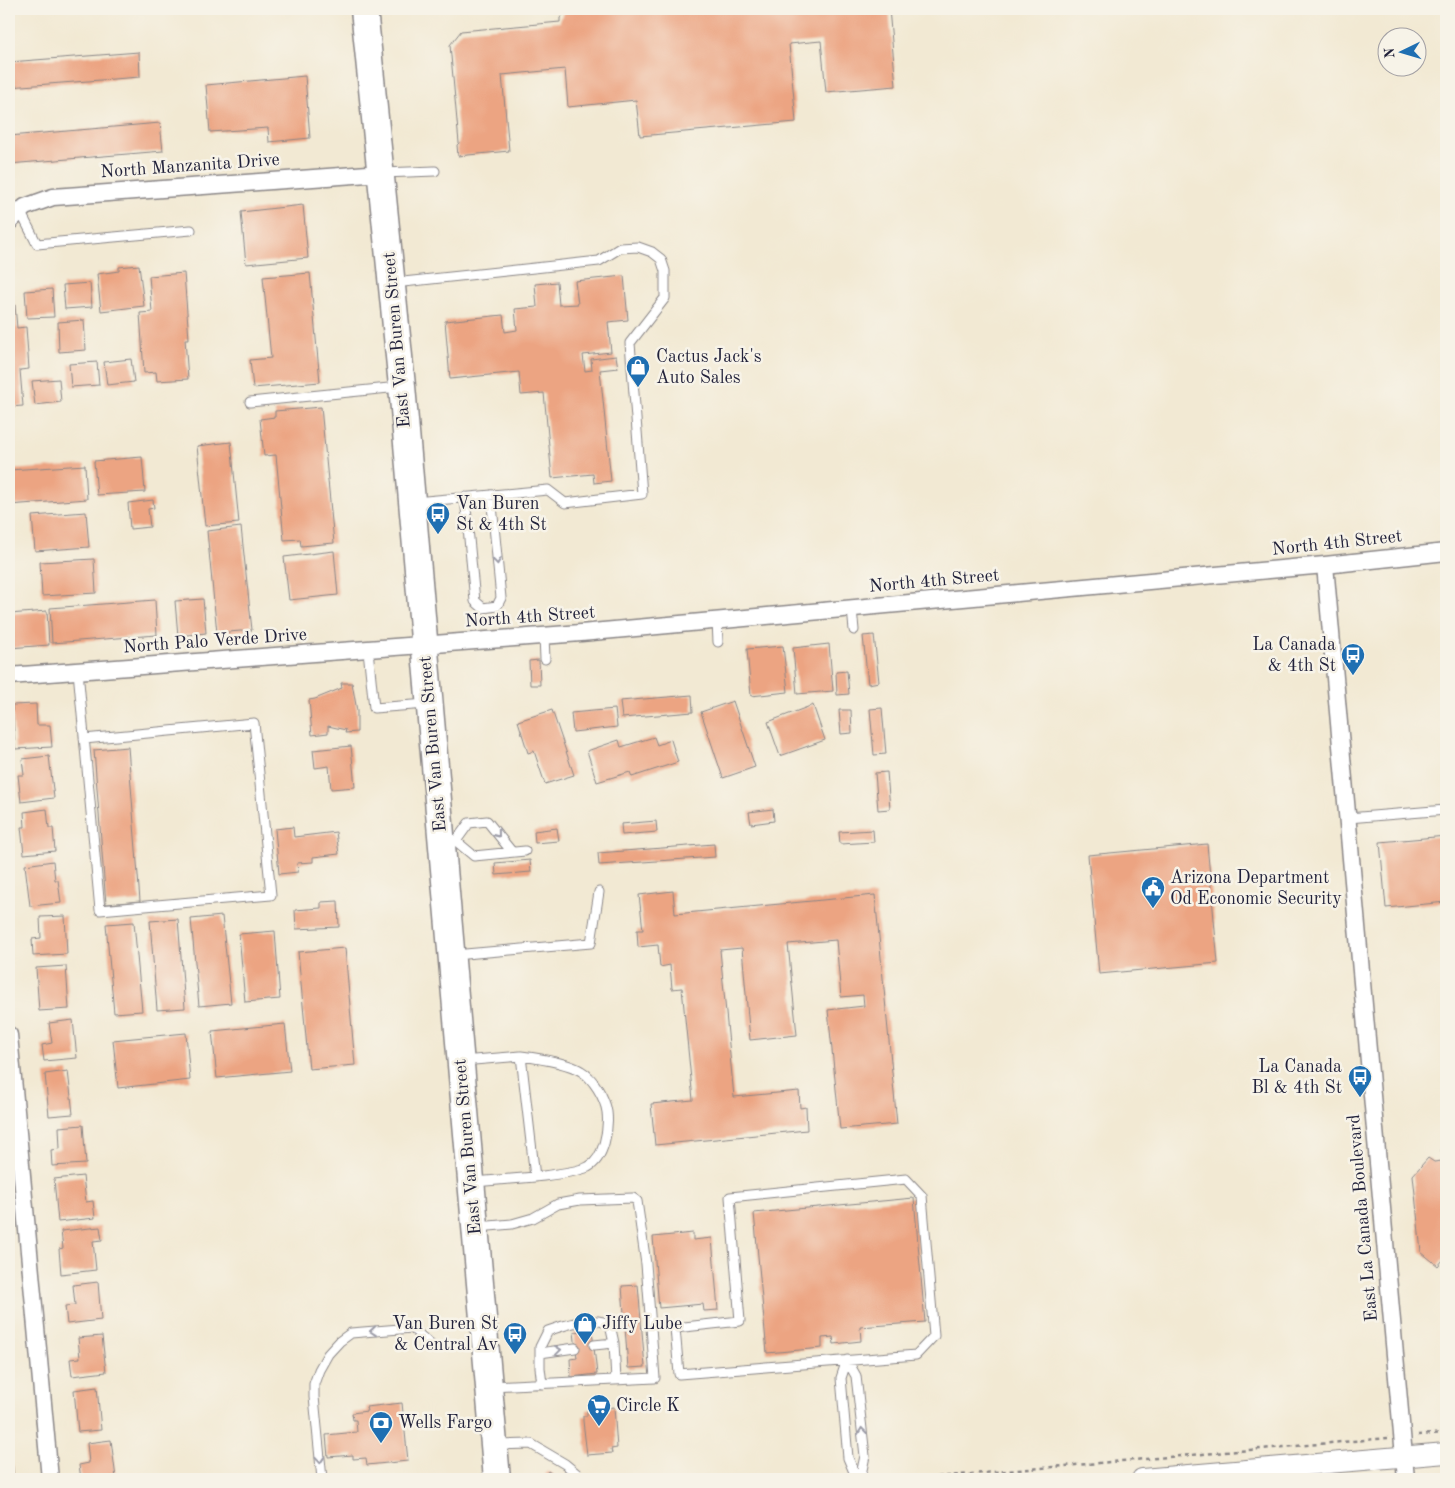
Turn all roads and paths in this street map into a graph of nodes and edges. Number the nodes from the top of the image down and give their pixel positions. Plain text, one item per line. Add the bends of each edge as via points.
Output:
1 (364, 9) edge
2 (435, 171) dead end
3 (382, 173) junction
4 (14, 216) edge
5 (191, 230) dead end
6 (392, 283) junction
7 (402, 386) junction
8 (250, 402) dead end
9 (491, 495) junction
10 (465, 497) junction
11 (412, 502) junction
12 (1446, 552) edge
13 (1325, 565) junction
14 (852, 609) junction
15 (717, 621) junction
16 (854, 630) dead end
17 (544, 636) junction
18 (718, 642) dead end
19 (424, 646) junction
20 (368, 650) junction
21 (545, 659) dead end
22 (78, 671) junction
23 (9, 676) edge
24 (429, 704) junction
25 (84, 739) junction
26 (1446, 810) edge
27 (1348, 818) junction
28 (449, 841) junction
29 (525, 851) dead end
30 (512, 852) junction
31 (599, 892) dead end
32 (452, 956) junction
33 (9, 1035) edge
34 (521, 1056) junction
35 (461, 1062) junction
36 (535, 1177) junction
37 (471, 1182) junction
38 (475, 1227) junction
39 (614, 1343) junction
40 (594, 1345) dead end
41 (432, 1346) dead end
42 (576, 1348) dead end
43 (540, 1353) junction
44 (848, 1360) junction
45 (616, 1380) junction
46 (542, 1384) junction
47 (489, 1386) junction
48 (1446, 1433) edge
49 (494, 1445) junction
50 (1403, 1446) junction
51 (1446, 1452) edge
52 (1185, 1477) edge
53 (50, 1479) edge
54 (322, 1479) edge
55 (497, 1479) edge
56 (583, 1479) edge
57 (858, 1479) edge
58 (914, 1479) edge
59 (1142, 1479) edge
60 (1406, 1479) edge

1 - 3 main road, East Van Buren Street
2 - 3 lane
3 - 4 street, North Manzanita Drive via 53,197 25,207
3 - 6 main road, East Van Buren Street
4 - 5 lane via 37,244
6 - 7 main road, East Van Buren Street
6 - 9 lane via 599,261 620,248 638,247 661,259 665,271 665,298 630,343 642,494 565,503 548,490
7 - 8 lane
7 - 11 main road, East Van Buren Street
9 - 10 lane
9 -> 10 lane via 501,598 497,606 483,608 475,601
10 - 11 lane
11 - 19 main road, East Van Buren Street
12 - 13 street, North 4th Street
13 - 14 street, North 4th Street
13 - 27 street, East La Canada Boulevard
14 - 15 street, North 4th Street
14 - 16 lane
15 - 17 street, North 4th Street
15 - 18 lane
17 - 19 street, North 4th Street
17 - 21 lane
19 - 20 street, North Palo Verde Drive
19 - 24 main road, East Van Buren Street
20 - 22 street, North Palo Verde Drive
20 - 24 lane via 374,708
22 - 23 street, North Palo Verde Drive
22 - 25 lane
24 - 28 main road, East Van Buren Street
25 - 25 lane via 100,910 270,895 254,724
26 - 27 lane
27 - 50 street, East La Canada Boulevard
28 - 30 lane via 474,856
28 -> 30 lane via 469,823 487,821
28 - 32 main road, East Van Buren Street
29 - 30 lane
31 - 32 lane via 591,943
32 - 35 main road, East Van Buren Street
33 - 53 street
34 - 35 lane
34 - 36 lane
34 - 36 lane via 542,1058 580,1071 593,1082 607,1112 606,1140 600,1157 588,1167
35 - 37 main road, East Van Buren Street
36 - 37 lane
37 - 38 main road, East Van Buren Street
38 - 45 lane via 512,1224 533,1218 558,1204 580,1200 633,1198 637,1201 646,1264 655,1378
38 - 47 main road, East Van Buren Street
39 - 40 lane
39 - 43 lane via 610,1325 604,1322 568,1324 548,1331
39 - 45 lane
41 -> 54 lane via 412,1328 351,1333 328,1354 314,1384
43 -> 42 lane
43 - 46 lane
44 - 44 lane via 678,1374 675,1328 740,1320 730,1197 906,1179 922,1196 934,1336 916,1355
57 -> 44 lane via 865,1456 856,1376
44 - 57 lane via 841,1378 848,1458
45 - 46 lane
46 - 47 lane
47 - 49 main road, East Van Buren Street
48 - 50 path
49 - 55 main road, East Van Buren Street
49 - 56 lane via 531,1444
50 - 51 street
50 - 52 street
50 - 58 path
50 - 60 street, East La Canada Boulevard
52 - 59 street

